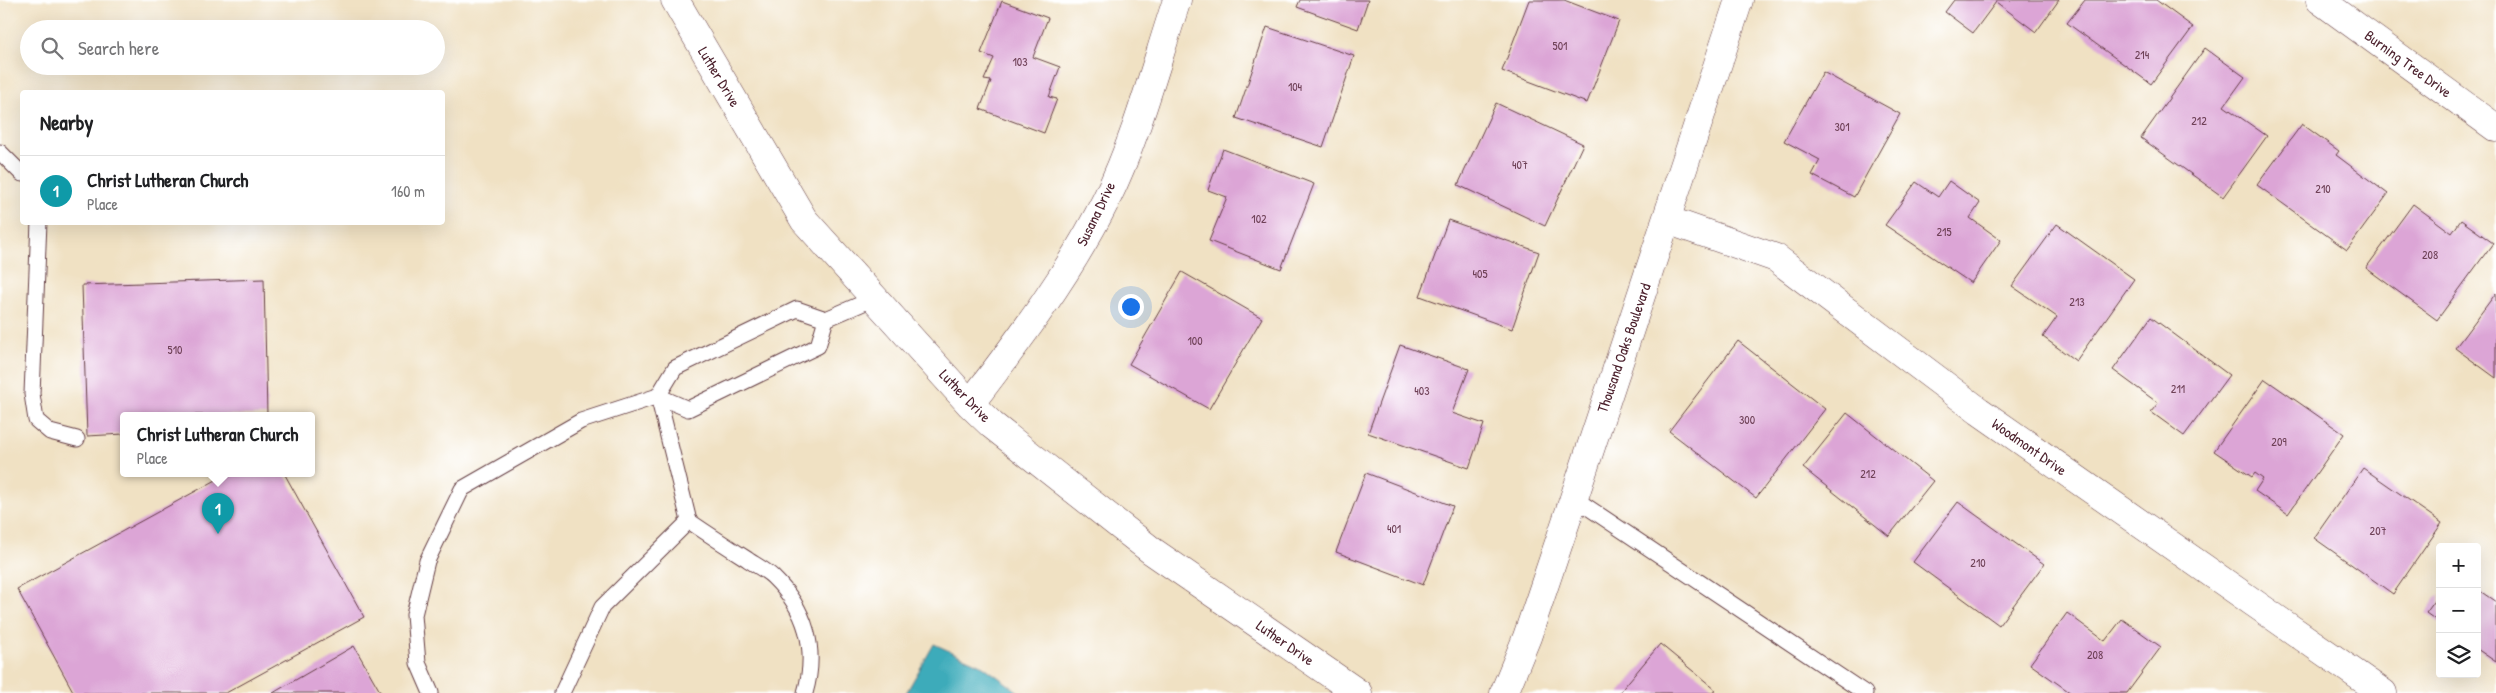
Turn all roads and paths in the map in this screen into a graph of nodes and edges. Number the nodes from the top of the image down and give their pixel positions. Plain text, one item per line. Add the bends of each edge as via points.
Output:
1 (675, 0) edge
2 (1177, 0) edge
3 (1739, 0) edge
4 (2320, 0) edge
5 (2496, 128) edge
6 (0, 152) edge
7 (20, 172) edge
8 (1667, 220) junction
9 (39, 225) edge
10 (875, 298) junction
11 (826, 319) junction
12 (658, 396) junction
13 (970, 404) junction
14 (77, 438) dead end
15 (1574, 498) junction
16 (689, 521) junction
17 (431, 693) edge
18 (562, 693) edge
19 (805, 693) edge
20 (1358, 693) edge
21 (1504, 693) edge
22 (1865, 693) edge
23 (2382, 693) edge

1 - 10 street, Luther Drive via 804,220
2 - 13 street, Susana Drive via 1135,126 1106,198 1065,274 1025,333
3 - 8 street, Thousand Oaks Boulevard
4 - 5 street, Burning Tree Drive
6 - 7 lane
8 - 15 street, Thousand Oaks Boulevard
8 - 23 street, Woodmont Drive via 1776,258 1979,412
9 - 14 lane via 32,394 36,420 50,432
10 - 11 lane
10 - 13 street, Luther Drive
11 - 12 lane via 797,309 675,368
11 - 12 lane via 818,346 688,409
12 - 16 lane
12 - 17 lane via 581,421 462,489 427,561 414,615 418,663
13 - 20 street, Luther Drive via 1152,552
15 - 21 street, Thousand Oaks Boulevard
15 - 22 lane
16 - 18 lane via 602,607
16 - 19 lane via 772,576 791,598 806,624 810,647

